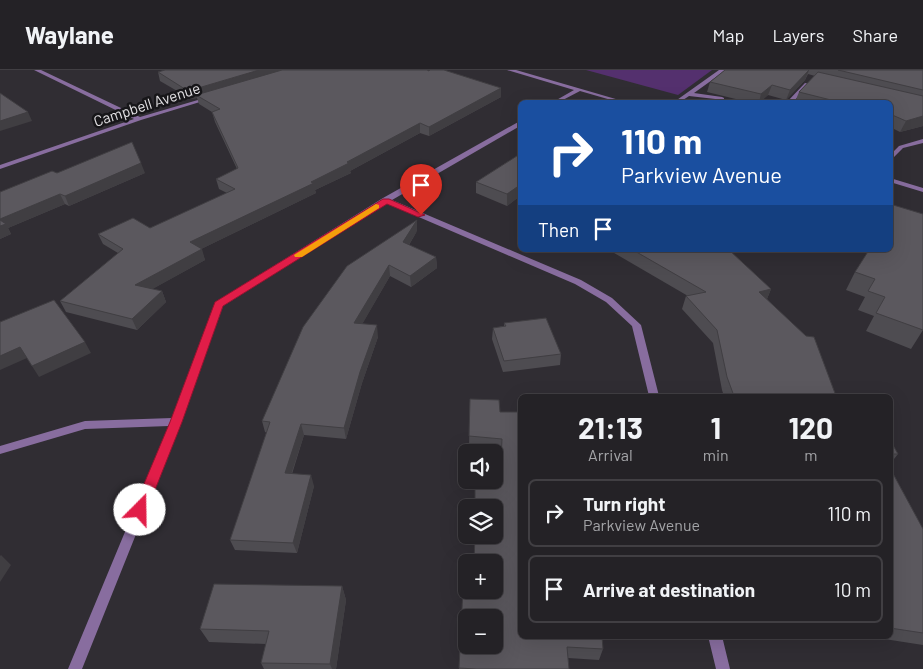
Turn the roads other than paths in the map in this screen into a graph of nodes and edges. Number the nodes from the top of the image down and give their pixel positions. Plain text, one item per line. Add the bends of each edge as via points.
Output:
1 (38, 70) edge
2 (510, 70) edge
3 (722, 70) edge
4 (803, 76) edge
5 (578, 90) junction
6 (220, 94) edge
7 (688, 94) junction
8 (722, 99) edge
9 (560, 100) edge
10 (616, 100) edge
11 (680, 100) edge
12 (792, 100) edge
13 (139, 119) junction
14 (518, 124) edge
15 (923, 141) edge
16 (909, 146) junction
17 (923, 150) edge
18 (893, 155) edge
19 (0, 167) edge
20 (893, 181) edge
21 (923, 190) edge
22 (386, 200) junction
23 (653, 394) edge
24 (176, 422) junction
25 (0, 450) edge
26 (716, 639) edge
27 (75, 669) edge
28 (724, 669) edge

1 - 13 street
2 - 5 street
3 - 7 street
4 - 12 street via 813,78
5 - 9 street
5 - 10 street
6 - 13 street, Campbell Avenue
7 - 8 street
7 - 11 street
13 - 19 street, Campbell Avenue
14 - 22 street
15 - 16 street
16 - 17 street
16 - 18 street via 899,146
20 - 21 street
22 - 23 street via 578,282 609,300 636,325
22 - 24 street via 218,304
24 - 25 street via 85,425
24 - 27 street
26 - 28 street

